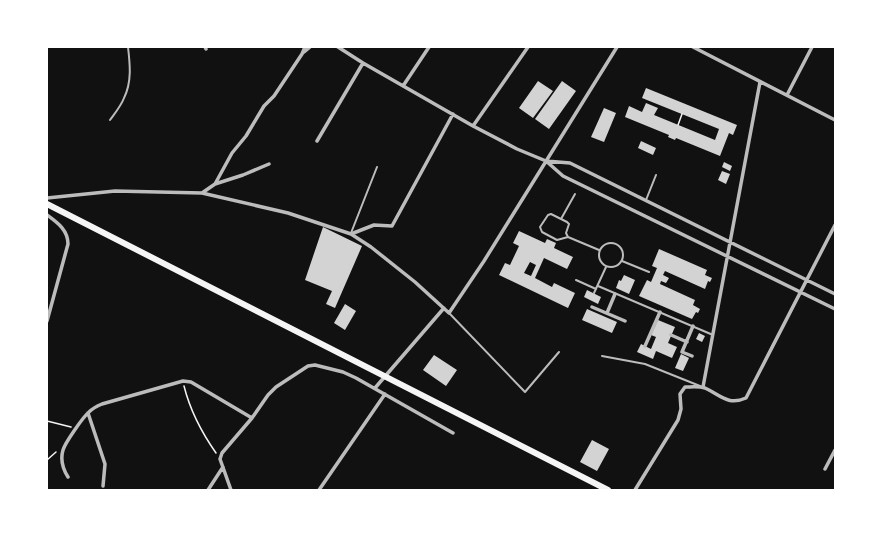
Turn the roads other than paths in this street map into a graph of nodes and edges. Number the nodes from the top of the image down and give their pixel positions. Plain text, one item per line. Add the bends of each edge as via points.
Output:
1 (128, 47) edge
2 (306, 47) edge
3 (310, 47) edge
4 (338, 47) edge
5 (430, 47) edge
6 (528, 47) edge
7 (616, 47) edge
8 (694, 47) edge
9 (812, 47) edge
10 (302, 54) junction
11 (363, 63) junction
12 (760, 82) junction
13 (404, 86) junction
14 (787, 95) junction
15 (452, 114) junction
16 (110, 120) dead end
17 (835, 120) edge
18 (473, 126) junction
19 (317, 141) dead end
20 (546, 161) junction
21 (269, 164) dead end
22 (377, 167) dead end
23 (656, 175) dead end
24 (215, 184) junction
25 (202, 193) junction
26 (575, 194) dead end
27 (47, 198) edge
28 (646, 200) junction
29 (47, 204) edge
30 (47, 215) edge
31 (561, 219) junction
32 (835, 225) edge
33 (351, 234) junction
34 (568, 237) junction
35 (730, 242) junction
36 (599, 250) junction
37 (728, 255) junction
38 (622, 261) junction
39 (606, 267) junction
40 (649, 272) dead end
41 (576, 280) dead end
42 (806, 280) junction
43 (597, 287) junction
44 (800, 291) junction
45 (594, 294) dead end
46 (615, 294) junction
47 (835, 294) edge
48 (592, 307) dead end
49 (444, 308) junction
50 (835, 309) edge
51 (448, 312) junction
52 (660, 312) junction
53 (607, 313) junction
54 (47, 321) edge
55 (625, 321) dead end
56 (693, 326) junction
57 (671, 335) dead end
58 (713, 335) junction
59 (687, 342) junction
60 (645, 346) dead end
61 (559, 352) dead end
62 (602, 356) dead end
63 (692, 356) dead end
64 (385, 377) junction
65 (703, 387) junction
66 (375, 388) junction
67 (386, 394) junction
68 (88, 412) junction
69 (252, 418) junction
70 (453, 433) dead end
71 (835, 450) edge
72 (223, 467) junction
73 (825, 469) dead end
74 (68, 477) dead end
75 (103, 486) dead end
76 (208, 490) edge
77 (232, 490) edge
78 (319, 490) edge
79 (608, 490) edge
80 (635, 490) edge

1 - 16 lane via 130,78 125,97
2 - 10 street
3 - 10 street
4 - 11 street
5 - 13 street
6 - 18 street
7 - 20 street
8 - 12 street
9 - 14 street
10 - 24 street via 232,153
11 - 13 street
11 - 19 street
12 - 14 street
12 - 35 street
13 - 15 street
14 - 17 street
15 - 18 street
15 - 33 street via 392,226 374,225
18 - 20 street
20 - 28 street via 570,163
20 - 37 street via 563,176
20 - 51 street via 484,261
21 - 24 street
22 - 33 lane
23 - 28 lane
24 - 25 street
25 - 27 street via 115,191
25 - 33 street via 288,214
26 - 31 lane
28 - 35 street
29 - 64 main road
30 - 54 street via 68,236
31 - 34 lane via 569,224 566,233
31 - 34 lane via 548,215 540,230 557,240
32 - 42 street
33 - 49 street via 415,282
34 - 36 lane
35 - 37 street
35 - 42 street
36 - 38 lane via 609,242 617,244 622,250
36 - 39 lane via 598,257
37 - 44 street
37 - 58 street
38 - 39 lane via 618,266
38 - 40 lane
39 - 43 lane
41 - 43 lane
42 - 44 street
42 - 47 street
43 - 45 lane
43 - 46 lane
44 - 50 street
44 - 65 street via 746,398 738,402 721,398
46 - 52 lane
46 - 53 street
48 - 53 street
49 - 51 street
49 - 64 street
51 - 61 lane via 525,392
52 - 56 lane
52 - 60 street
53 - 55 street
56 - 58 lane
56 - 59 street
57 - 59 street
58 - 65 street
59 - 63 street via 682,352
62 - 65 lane via 645,364
64 - 66 street
64 - 79 main road
65 - 80 street via 685,387 680,394 681,409 678,420
66 - 67 street
66 - 69 street via 343,372 315,365 308,366 276,387
67 - 70 street
67 - 78 street
68 - 69 street via 102,404 183,381 191,382
68 - 74 street via 62,451 62,468
68 - 75 street via 105,464
69 - 72 street via 222,453 220,459
71 - 73 street
72 - 76 street
72 - 77 street

